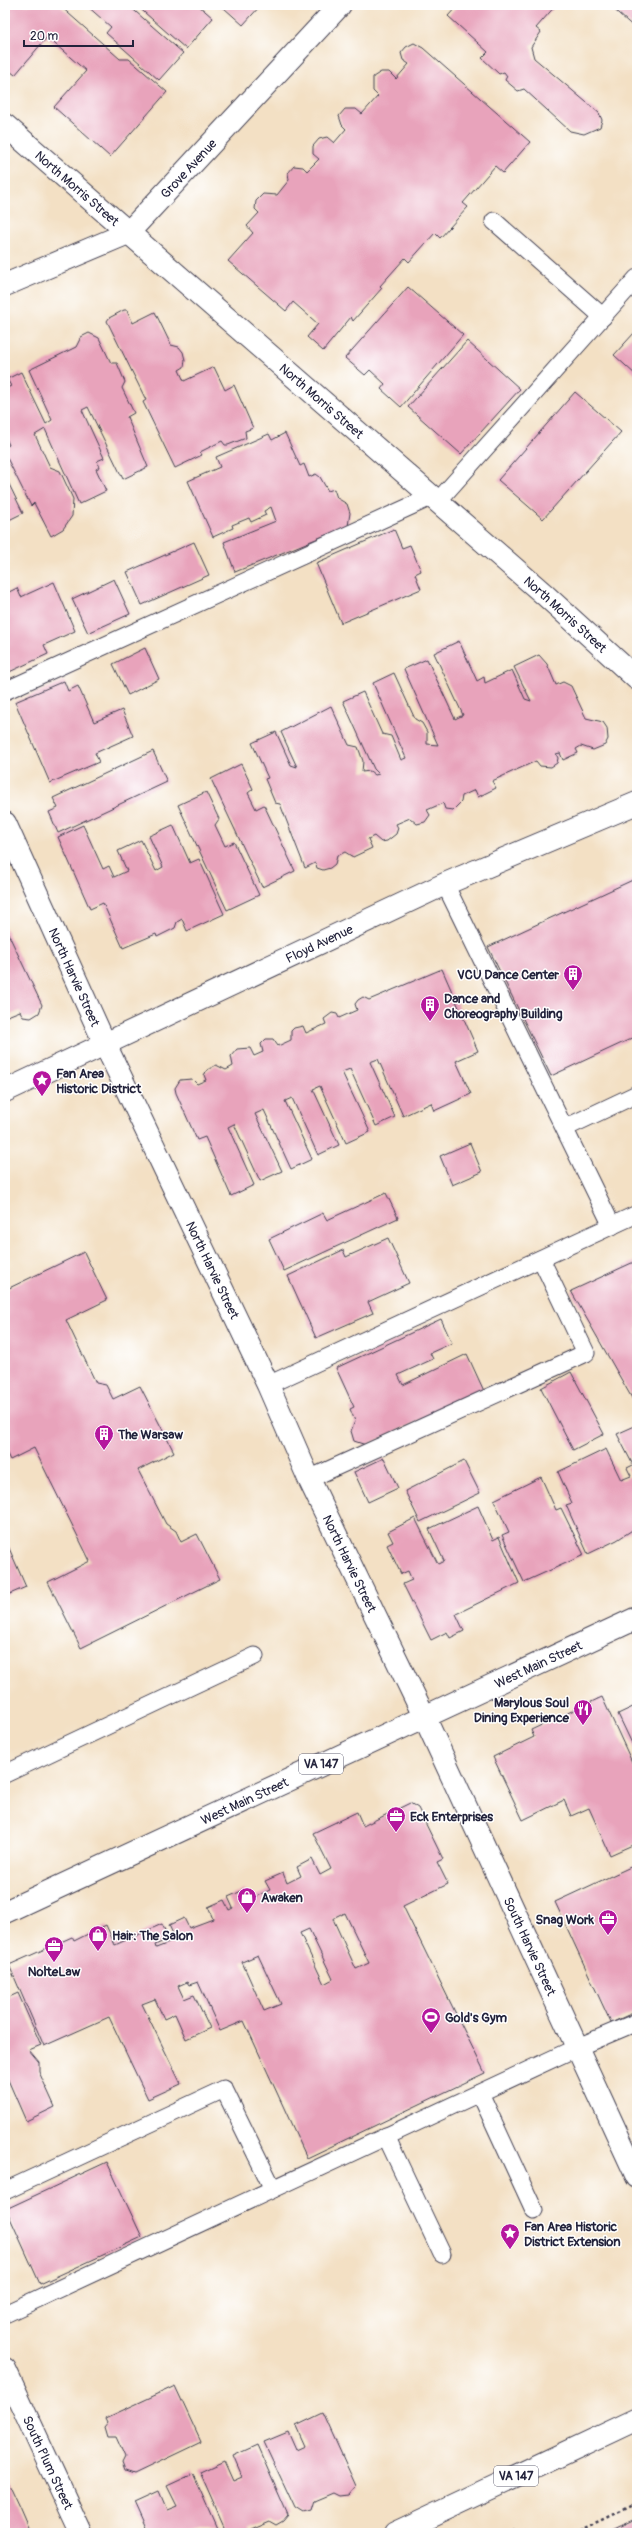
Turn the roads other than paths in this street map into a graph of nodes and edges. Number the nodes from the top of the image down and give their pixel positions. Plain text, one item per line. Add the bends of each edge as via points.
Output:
1 (340, 5) edge
2 (5, 125) edge
3 (494, 221) dead end
4 (128, 233) junction
5 (637, 278) edge
6 (5, 285) edge
7 (603, 317) junction
8 (435, 499) junction
9 (637, 679) edge
10 (5, 691) edge
11 (637, 803) edge
12 (5, 823) edge
13 (445, 884) junction
14 (105, 1044) junction
15 (5, 1091) edge
16 (637, 1094) edge
17 (564, 1128) junction
18 (637, 1214) edge
19 (612, 1226) junction
20 (541, 1259) junction
21 (268, 1386) junction
22 (309, 1479) junction
23 (637, 1618) edge
24 (255, 1656) dead end
25 (424, 1716) junction
26 (5, 1774) edge
27 (5, 1912) edge
28 (637, 2022) edge
29 (578, 2047) junction
30 (480, 2093) junction
31 (386, 2136) junction
32 (637, 2177) edge
33 (273, 2189) junction
34 (5, 2191) edge
35 (534, 2210) dead end
36 (442, 2254) dead end
37 (5, 2314) edge
38 (5, 2369) edge
39 (637, 2419) edge
40 (81, 2533) edge
41 (395, 2533) edge

1 - 4 street, Grove Avenue
2 - 4 street, North Morris Street
3 - 7 lane
4 - 6 street, Grove Avenue
4 - 8 street, North Morris Street
5 - 7 lane
7 - 8 lane
8 - 9 street, North Morris Street
8 - 10 lane
11 - 13 street, Floyd Avenue
12 - 14 street, North Harvie Street
13 - 14 street, Floyd Avenue
13 - 17 lane
14 - 15 street, Floyd Avenue
14 - 21 street, North Harvie Street
16 - 17 lane
17 - 19 lane
18 - 19 lane
19 - 20 lane
20 - 21 lane
20 - 22 lane via 586,1353
21 - 22 street, North Harvie Street
22 - 25 street, North Harvie Street
23 - 25 street, West Main Street / VA 147
24 - 26 lane
25 - 27 street, West Main Street / VA 147
25 - 29 street, South Harvie Street
28 - 29 lane
29 - 30 lane
29 - 32 street, South Harvie Street
30 - 31 lane
30 - 35 lane
31 - 33 lane
31 - 36 lane
33 - 34 lane via 224,2089
33 - 37 lane
38 - 40 street, South Plum Street
39 - 41 street, VA 147

